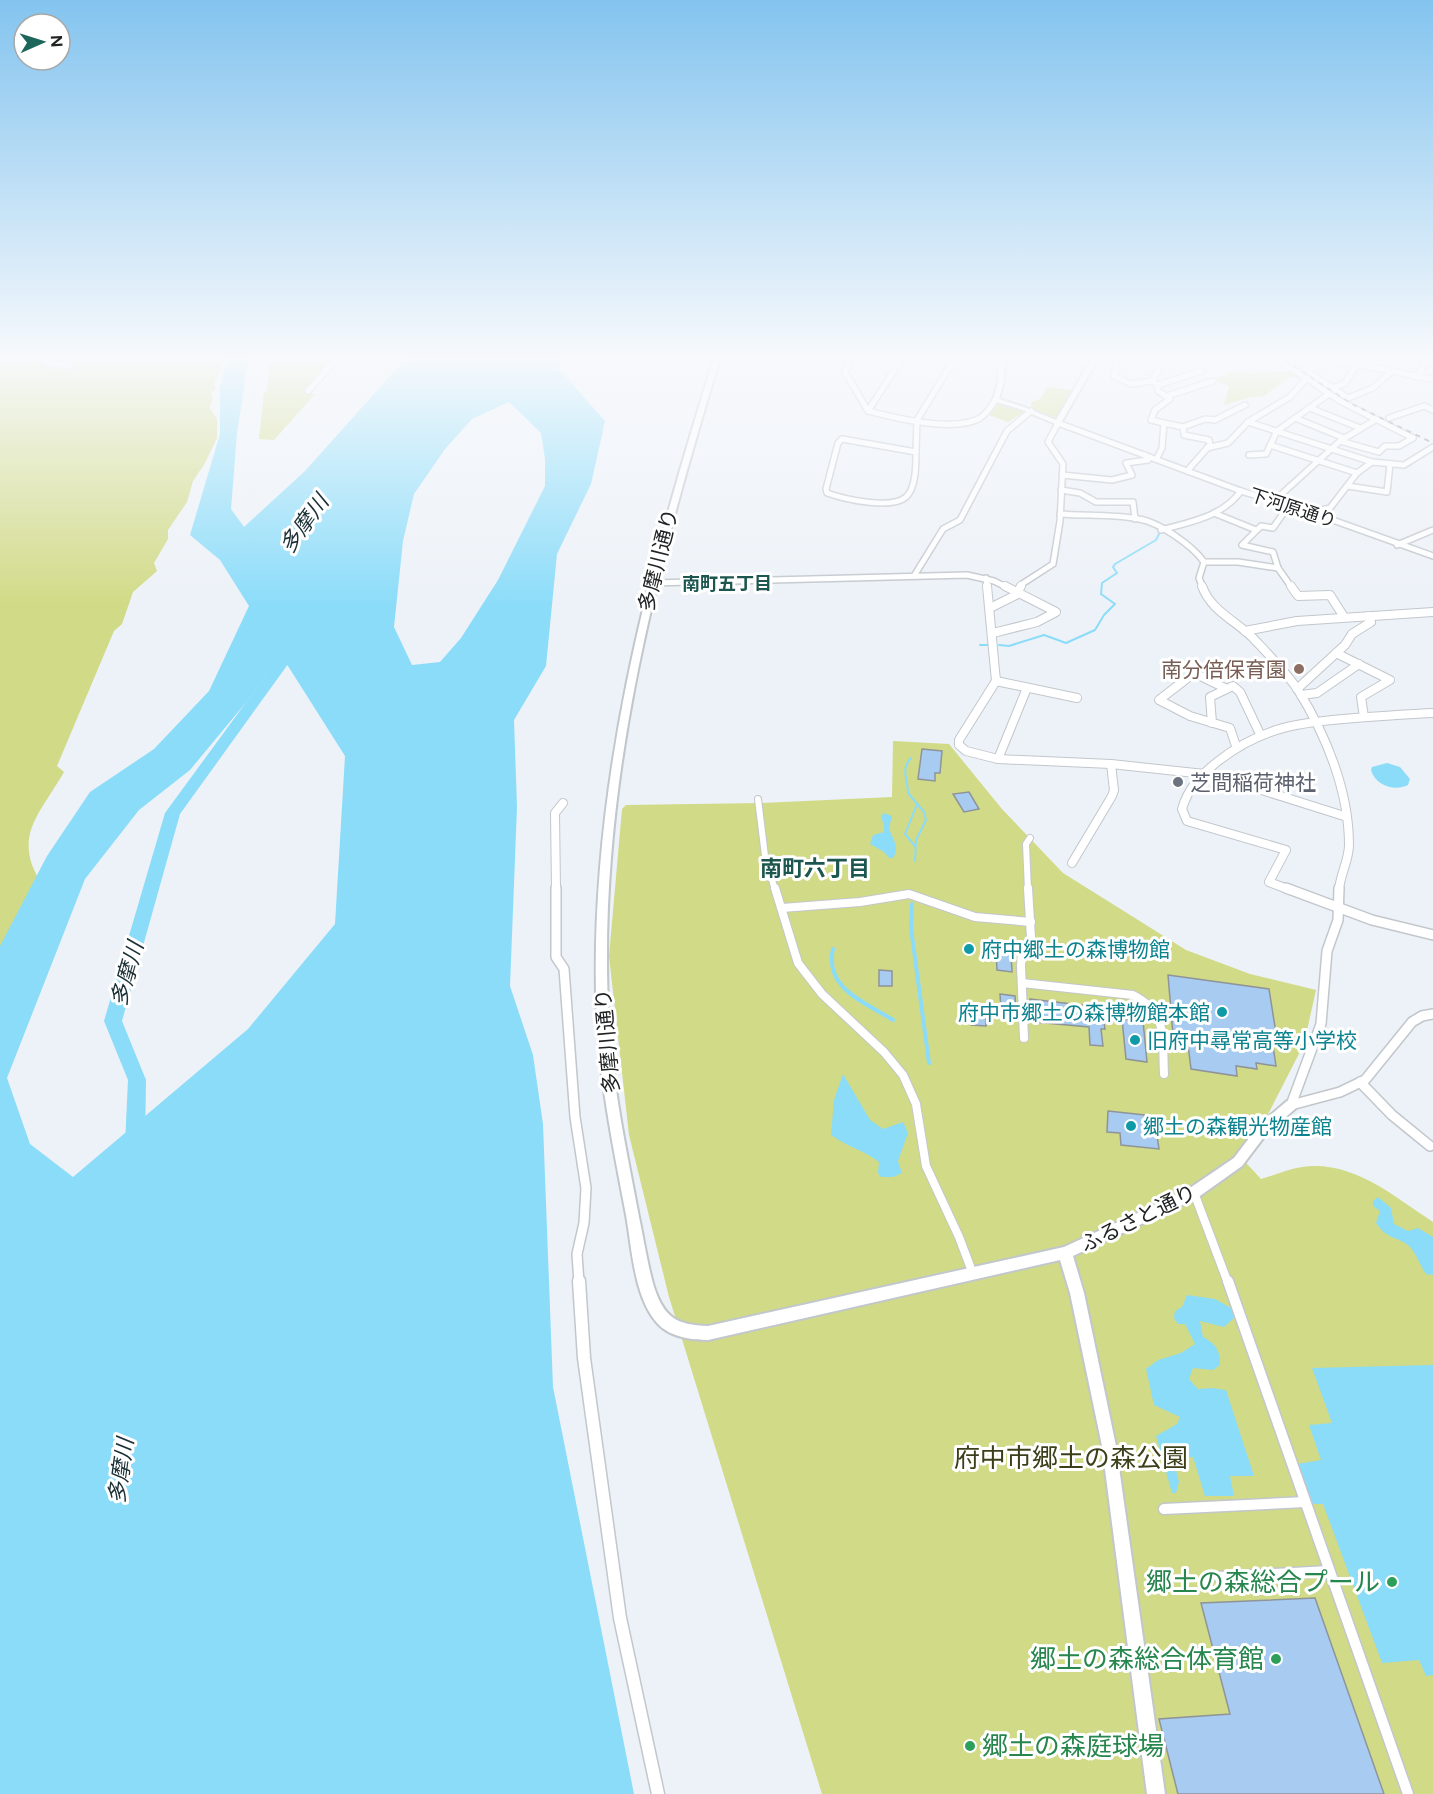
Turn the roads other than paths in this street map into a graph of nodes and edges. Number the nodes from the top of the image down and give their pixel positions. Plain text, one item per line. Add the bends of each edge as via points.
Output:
1 (692, 439) edge
2 (916, 439) edge
3 (1003, 439) edge
4 (1051, 439) edge
5 (1102, 439) edge
6 (1163, 439) edge
7 (1203, 439) edge
8 (1232, 439) edge
9 (1273, 439) edge
10 (1300, 439) edge
11 (1342, 439) joint
12 (1412, 439) edge
13 (1270, 445) junction
14 (1433, 447) edge
15 (1207, 448) junction
16 (1331, 449) junction
17 (916, 452) junction
18 (1145, 454) junction
19 (1250, 455) dead end
20 (1156, 458) junction
21 (1318, 461) junction
22 (1372, 462) junction
23 (1390, 464) junction
24 (1186, 471) junction
25 (1357, 473) junction
26 (1062, 475) junction
27 (1348, 486) junction
28 (1061, 490) junction
29 (1241, 491) junction
30 (1274, 501) junction
31 (1289, 505) junction
32 (1214, 513) junction
33 (1313, 513) junction
34 (1060, 514) junction
35 (1135, 519) junction
36 (1161, 530) junction
37 (1256, 530) junction
38 (1433, 530) edge
39 (1396, 545) junction
40 (1433, 556) edge
41 (1204, 562) junction
42 (1278, 568) junction
43 (914, 576) junction
44 (986, 578) junction
45 (651, 583) junction
46 (1017, 591) junction
47 (990, 608) junction
48 (1433, 612) edge
49 (1368, 616) junction
50 (1344, 617) junction
51 (1245, 631) junction
52 (993, 633) junction
53 (1336, 653) junction
54 (1359, 664) junction
55 (996, 681) junction
56 (1027, 688) junction
57 (1225, 688) junction
58 (1299, 692) junction
59 (1077, 698) dead end
60 (1433, 713) edge
61 (1364, 717) junction
62 (1315, 720) junction
63 (1212, 723) junction
64 (1260, 734) junction
65 (1236, 746) junction
66 (998, 759) junction
67 (1111, 764) junction
68 (1202, 773) junction
69 (758, 799) dead end
70 (563, 803) dead end
71 (1344, 816) junction
72 (1030, 838) dead end
73 (1072, 863) dead end
74 (782, 908) junction
75 (1340, 908) junction
76 (1031, 922) junction
77 (1433, 935) edge
78 (1022, 982) junction
79 (1433, 1014) edge
80 (1024, 1038) dead end
81 (1164, 1074) dead end
82 (1360, 1082) junction
83 (1291, 1105) junction
84 (1430, 1146) dead end
85 (1196, 1198) dead end
86 (1065, 1253) junction
87 (973, 1274) junction
88 (1305, 1502) junction
89 (1164, 1509) dead end
90 (1329, 1570) junction
91 (1220, 1577) dead end
92 (658, 1794) edge
93 (1156, 1794) edge
94 (1408, 1794) edge

1 - 45 street, 多摩川通り
2 - 17 street
3 - 43 street via 960,520 943,529
4 - 26 street via 1048,444 1062,461
5 - 18 street, 下河原通り
6 - 20 street
7 - 15 street via 1209,440
8 - 15 street
9 - 13 street
10 - 16 street
11 - 12 street via 1358,448 1379,452 1385,446 1399,446
11 - 16 street
13 - 19 street via 1266,454
13 - 21 street
14 - 23 street via 1404,465
15 - 24 street
16 - 21 street
16 - 22 street
17 - 17 street via 843,440 838,443 827,493 886,503 905,498 916,468
18 - 20 street, 下河原通り
18 - 26 street via 1148,460 1126,463 1132,475 1112,480
20 - 24 street, 下河原通り
21 - 25 street
21 - 30 street
22 - 23 street
22 - 25 street
23 - 27 street via 1387,492
24 - 29 street, 下河原通り
25 - 27 street
26 - 28 street
27 - 33 street via 1330,508
28 - 34 street
28 - 35 street via 1080,493 1096,502 1133,502
29 - 30 street, 下河原通り
29 - 32 street via 1236,501
30 - 31 street, 下河原通り
31 - 33 street, 下河原通り
31 - 37 street via 1273,528 1261,526
32 - 36 street
32 - 37 street
33 - 39 street, 下河原通り
34 - 35 street
34 - 46 street via 1053,564
35 - 36 street via 1150,522
36 - 41 street via 1195,550
37 - 42 street via 1242,545 1273,552
38 - 39 street
39 - 40 street, 下河原通り
41 - 42 street
41 - 51 street, ふるさと通り via 1199,578 1206,597
42 - 50 street via 1298,596 1330,595
43 - 44 street
43 - 45 street
44 - 46 street
44 - 47 street
45 - 87 street, 多摩川通り via 618,760 607,847 602,963 606,1056 614,1121 644,1269 656,1308 664,1320 676,1327 708,1333
46 - 47 street
46 - 52 street via 1056,612 1037,622
47 - 52 street
48 - 49 street
49 - 50 street
49 - 53 street via 1371,622 1352,634
50 - 51 street
51 - 58 street, ふるさと通り
52 - 55 street
53 - 54 street
53 - 58 street
54 - 58 street via 1317,693
54 - 61 street via 1390,680 1361,697
55 - 56 street
55 - 66 street via 958,742 972,754
56 - 59 street
56 - 66 street
57 - 63 street via 1210,697
57 - 63 street via 1194,673 1160,700
57 - 64 street via 1233,686 1240,692
58 - 62 street, ふるさと通り
60 - 61 street
61 - 62 street
62 - 64 street
62 - 71 street, ふるさと通り via 1339,776
63 - 65 street via 1230,728
64 - 65 street
65 - 68 street
66 - 67 street
67 - 68 street
67 - 73 street via 1112,796
68 - 71 street
68 - 75 street via 1185,798 1182,809 1187,821 1286,850 1269,882
69 - 74 street via 765,856
70 - 92 street via 555,813 556,957 564,969 575,1117 585,1188 584,1223 577,1254 584,1358 620,1618
71 - 75 street, ふるさと通り via 1349,847 1340,878
72 - 76 street via 1026,844
74 - 76 street via 909,894 975,917
74 - 87 street via 789,940 805,974 884,1052 912,1092 926,1166
75 - 77 street
75 - 83 street, ふるさと通り via 1328,951 1321,1024
76 - 78 street via 1031,938 1022,950
78 - 80 street
78 - 81 street via 1133,995 1142,1000 1152,1008 1161,1030
79 - 82 street via 1424,1014 1407,1027 1366,1080
82 - 83 street
82 - 84 street
83 - 86 street, ふるさと通り via 1263,1129 1238,1162 1192,1194
85 - 88 street
86 - 87 street, 多摩川通り
86 - 93 street, ふるさと通り via 1109,1446
88 - 89 street
88 - 90 street
90 - 91 street
90 - 94 street

